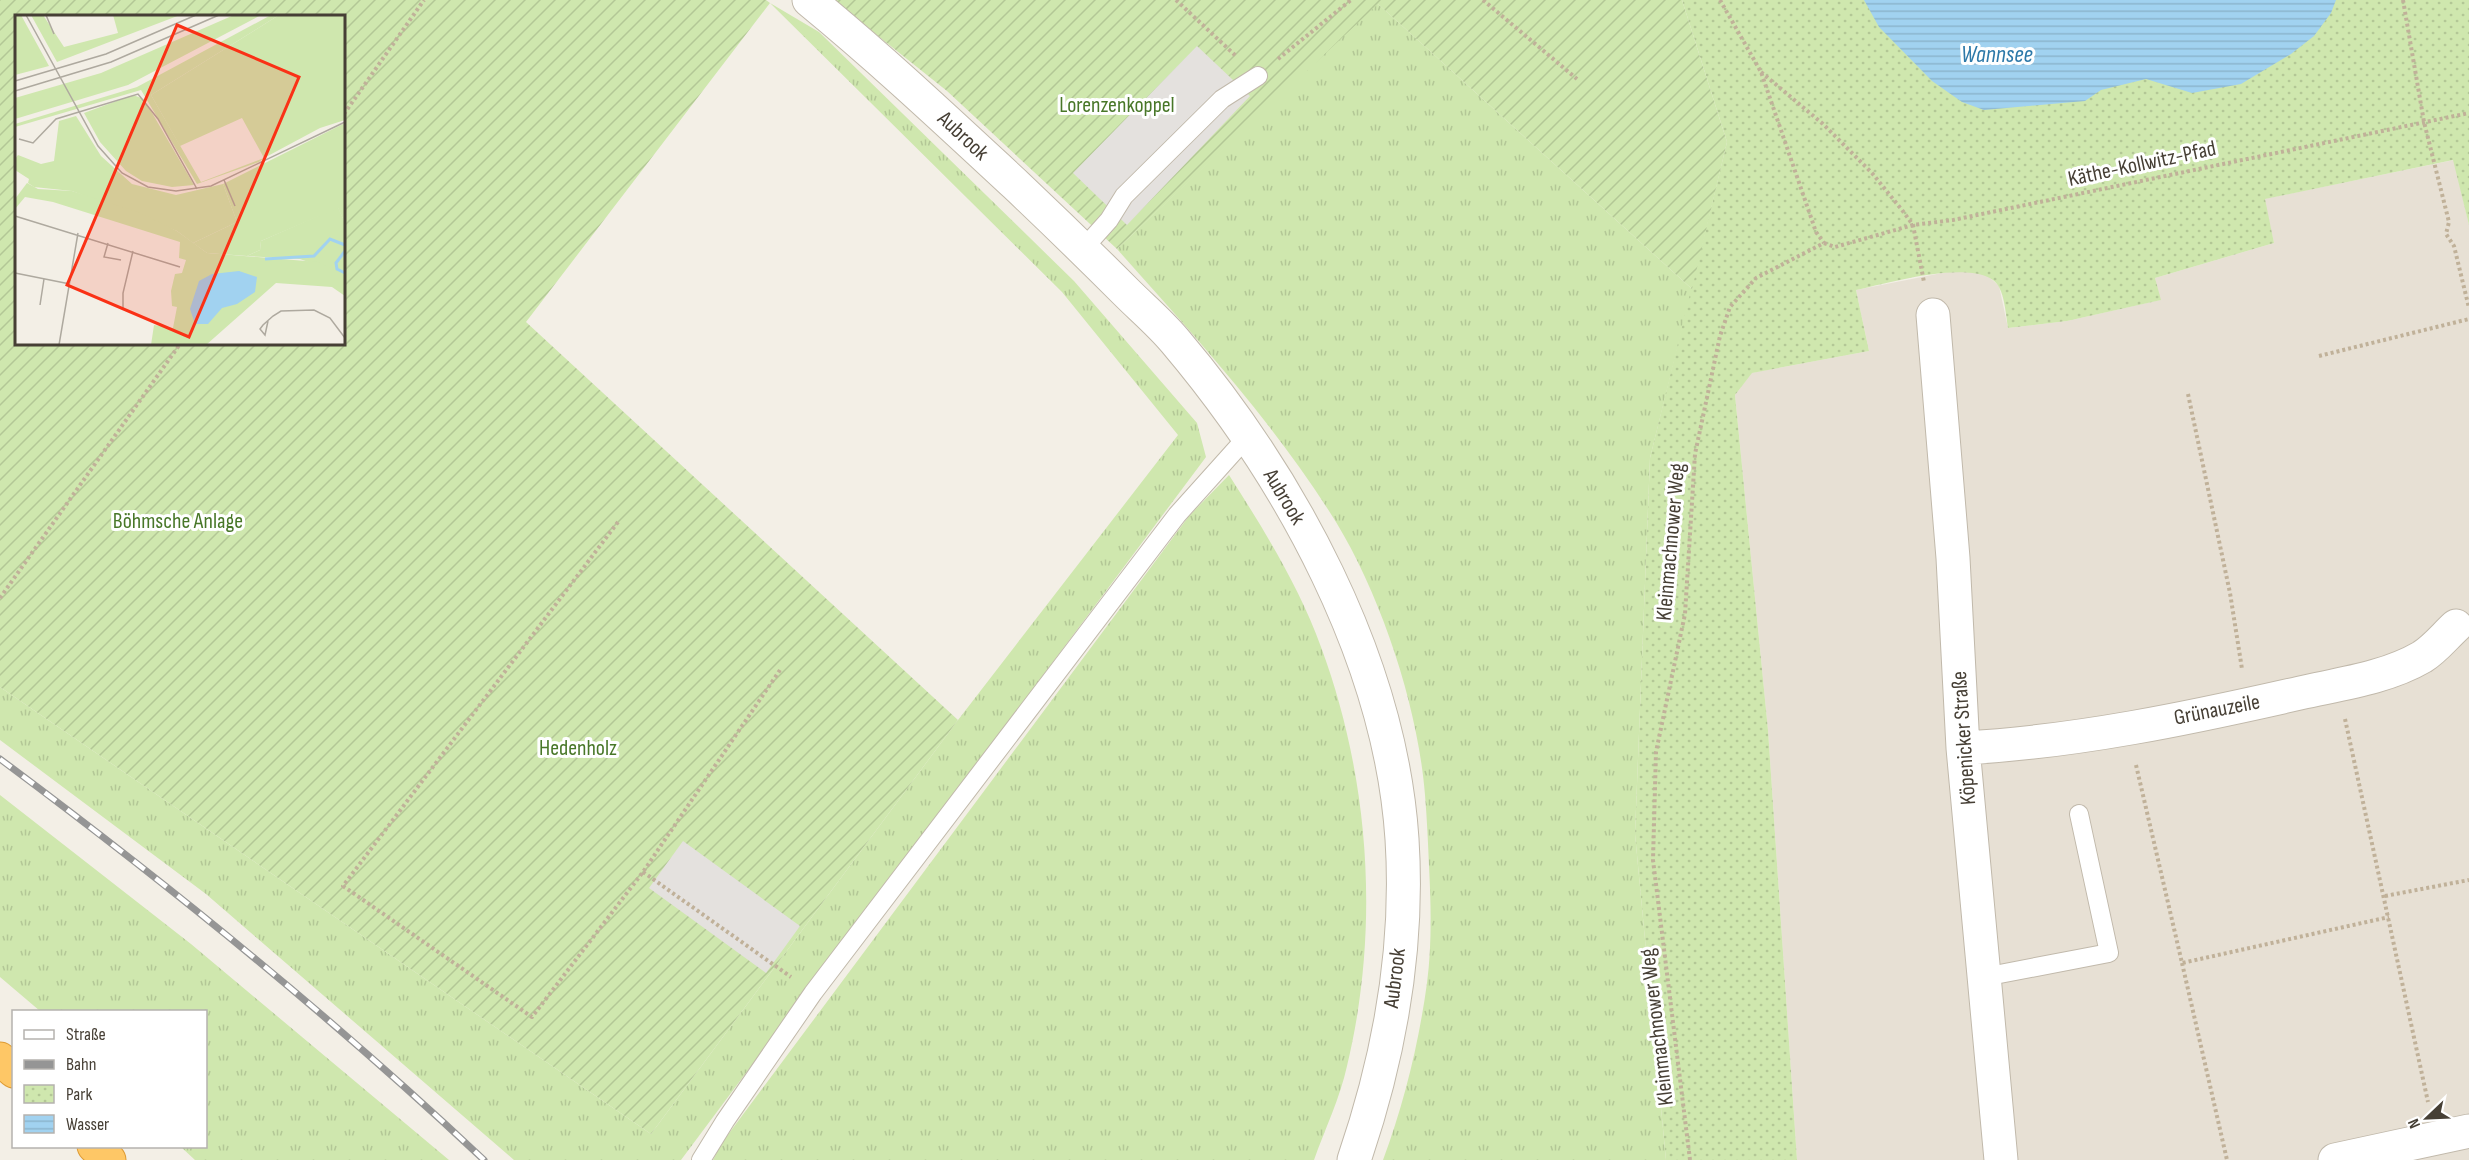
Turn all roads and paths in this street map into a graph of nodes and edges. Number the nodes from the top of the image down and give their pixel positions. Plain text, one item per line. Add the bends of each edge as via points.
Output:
1 (424, 0) edge
2 (809, 0) edge
3 (1176, 0) edge
4 (1351, 0) edge
5 (1483, 0) edge
6 (1720, 0) edge
7 (2403, 0) edge
8 (1761, 72) junction
9 (1258, 76) junction
10 (1577, 79) dead end
11 (345, 113) edge
12 (2469, 113) edge
13 (2424, 122) junction
14 (1913, 225) junction
15 (1824, 243) junction
16 (1083, 249) junction
17 (2469, 308) edge
18 (1933, 315) joint
19 (2469, 319) edge
20 (179, 345) edge
21 (2319, 356) dead end
22 (2188, 394) dead end
23 (1247, 437) junction
24 (618, 522) dead end
25 (0, 598) edge
26 (2456, 626) dead end
27 (780, 670) dead end
28 (2337, 684) junction
29 (2247, 705) junction
30 (2127, 727) junction
31 (1963, 748) junction
32 (2079, 814) dead end
33 (643, 872) junction
34 (2469, 880) edge
35 (2385, 896) junction
36 (2389, 917) junction
37 (2182, 963) junction
38 (1984, 977) junction
39 (813, 993) junction
40 (0, 1059) edge
41 (12, 1069) edge
42 (2450, 1141) edge
43 (96, 1148) edge
44 (109, 1160) edge
45 (701, 1160) edge
46 (1354, 1160) edge
47 (1690, 1160) edge
48 (2001, 1160) edge
49 (2227, 1160) edge
50 (2335, 1160) edge

1 - 11 path
2 - 16 street, Aubrook via 872,51
3 - 9 path
4 - 9 path
5 - 10 path
6 - 8 path
7 - 13 path
8 - 14 path via 1824,124 1872,173
8 - 15 path via 1816,232
9 - 16 lane via 1222,99 1197,123 1124,196
12 - 13 path, Käthe-Kollwitz-Pfad
13 - 14 path, Käthe-Kollwitz-Pfad via 1965,218
13 - 17 path via 2449,222 2445,234 2454,246
14 - 15 path, Käthe-Kollwitz-Pfad via 1835,247
14 - 18 path
15 - 47 path, Kleinmachnower Weg via 1756,278 1730,307 1720,336 1695,454 1685,614 1656,752 1653,861
16 - 23 street, Aubrook via 1173,338
18 - 31 street, Köpenicker Straße
19 - 21 path
20 - 25 path
22 - 29 path via 2230,593
23 - 39 lane via 1177,515
23 - 46 street, Aubrook via 1302,525 1339,600 1369,678 1390,759 1401,838 1402,916 1394,1002 1375,1100
24 - 33 path via 343,886 532,1017
26 - 28 street, Grünauzeile via 2423,656 2392,670
27 - 33 path
28 - 29 street, Grünauzeile
28 - 35 path
29 - 30 street, Grünauzeile
30 - 31 street, Grünauzeile via 2019,745
30 - 37 path
31 - 38 street, Köpenicker Straße
32 - 38 lane via 2109,953
33 - 39 path
34 - 35 path
35 - 36 path
36 - 37 path
36 - 42 path
37 - 49 path
38 - 48 street, Köpenicker Straße
39 - 45 lane
40 - 41 highway
42 - 50 street
43 - 44 highway

